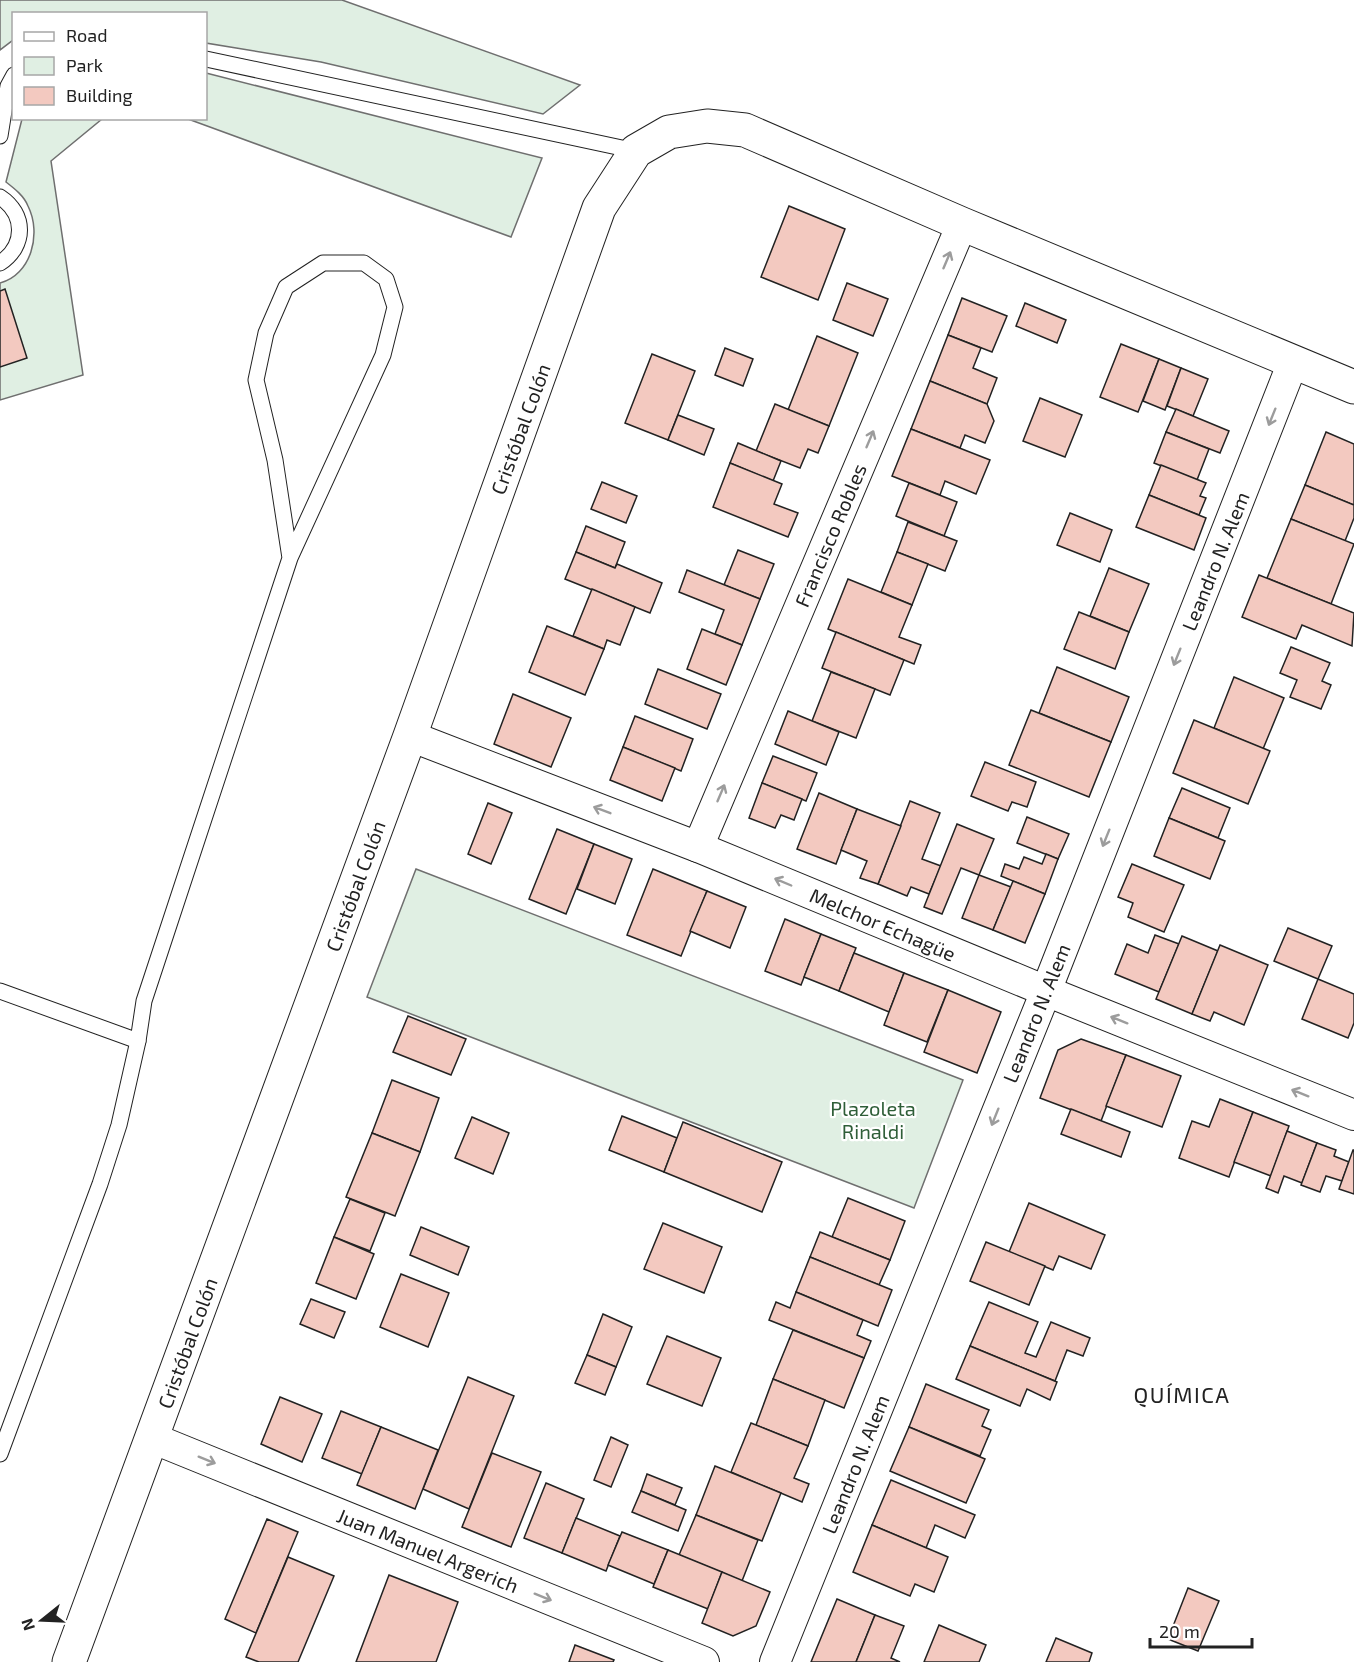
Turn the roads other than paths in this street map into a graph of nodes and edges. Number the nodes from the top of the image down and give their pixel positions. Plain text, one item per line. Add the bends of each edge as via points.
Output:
1 (207, 59) edge
2 (12, 79) edge
3 (0, 136) edge
4 (636, 151) junction
5 (0, 197) edge
6 (962, 224) junction
7 (0, 263) edge
8 (1293, 362) junction
9 (1354, 387) edge
10 (290, 558) junction
11 (410, 736) junction
12 (698, 847) junction
13 (0, 991) edge
14 (1046, 991) junction
15 (138, 1041) junction
16 (1354, 1114) edge
17 (152, 1438) junction
18 (0, 1454) edge
19 (69, 1662) edge
20 (704, 1662) edge
21 (775, 1662) edge

1 - 4 lane
2 - 3 lane
4 - 6 street, Cristóbal Colón via 669,132 707,126 745,130
4 - 11 street, Cristóbal Colón via 599,208
5 - 7 lane via 12,206 19,218 20,231 12,254
6 - 8 street
12 -> 6 street, Francisco Robles
8 - 9 street
8 -> 14 street, Leandro N. Alem
10 - 10 lane via 383,355 395,307 386,279 364,263 323,263 286,287 266,333 256,380 275,460
10 - 15 lane via 144,1001
12 -> 11 street, Melchor Echagüe
11 - 17 street, Cristóbal Colón
14 -> 12 street, Melchor Echagüe
13 - 15 lane
16 -> 14 street, Melchor Echagüe
14 -> 21 street, Leandro N. Alem
15 - 18 lane via 119,1125 100,1184
17 - 19 street, Cristóbal Colón
17 -> 20 street, Juan Manuel Argerich

